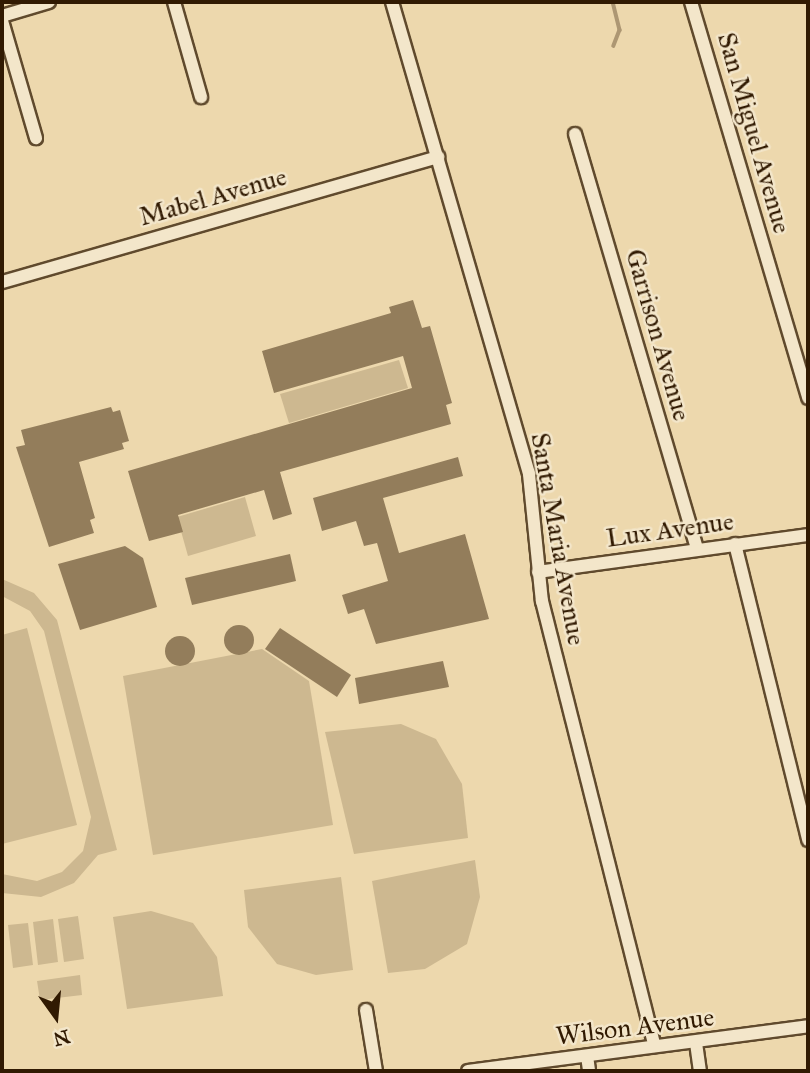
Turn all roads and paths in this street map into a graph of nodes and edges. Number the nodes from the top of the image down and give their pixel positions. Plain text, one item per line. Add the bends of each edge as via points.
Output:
1 (49, 2) edge
2 (174, 2) edge
3 (392, 2) edge
4 (691, 2) edge
5 (2, 18) edge
6 (201, 97) dead end
7 (575, 134) dead end
8 (36, 138) dead end
9 (438, 157) junction
10 (2, 282) edge
11 (808, 398) edge
12 (808, 535) edge
13 (735, 544) junction
14 (697, 549) junction
15 (538, 572) junction
16 (808, 840) edge
17 (366, 1010) dead end
18 (808, 1026) edge
19 (696, 1043) junction
20 (655, 1046) junction
21 (587, 1056) junction
22 (376, 1071) edge
23 (468, 1071) edge
24 (589, 1071) edge
25 (700, 1071) edge

1 - 5 street
2 - 6 street
3 - 9 street, Santa Maria Avenue
4 - 11 street, San Miguel Avenue
5 - 8 street
7 - 14 street, Garrison Avenue
9 - 10 street, Mabel Avenue
9 - 15 street, Santa Maria Avenue via 529,474
12 - 13 street, Lux Avenue
13 - 14 street, Lux Avenue
13 - 16 street
14 - 15 street, Lux Avenue
15 - 20 street, Santa Maria Avenue via 569,720
17 - 22 street
18 - 19 street, Wilson Avenue
19 - 20 street, Wilson Avenue
19 - 25 street
20 - 21 street, Wilson Avenue
21 - 23 street, Wilson Avenue
21 - 24 street

